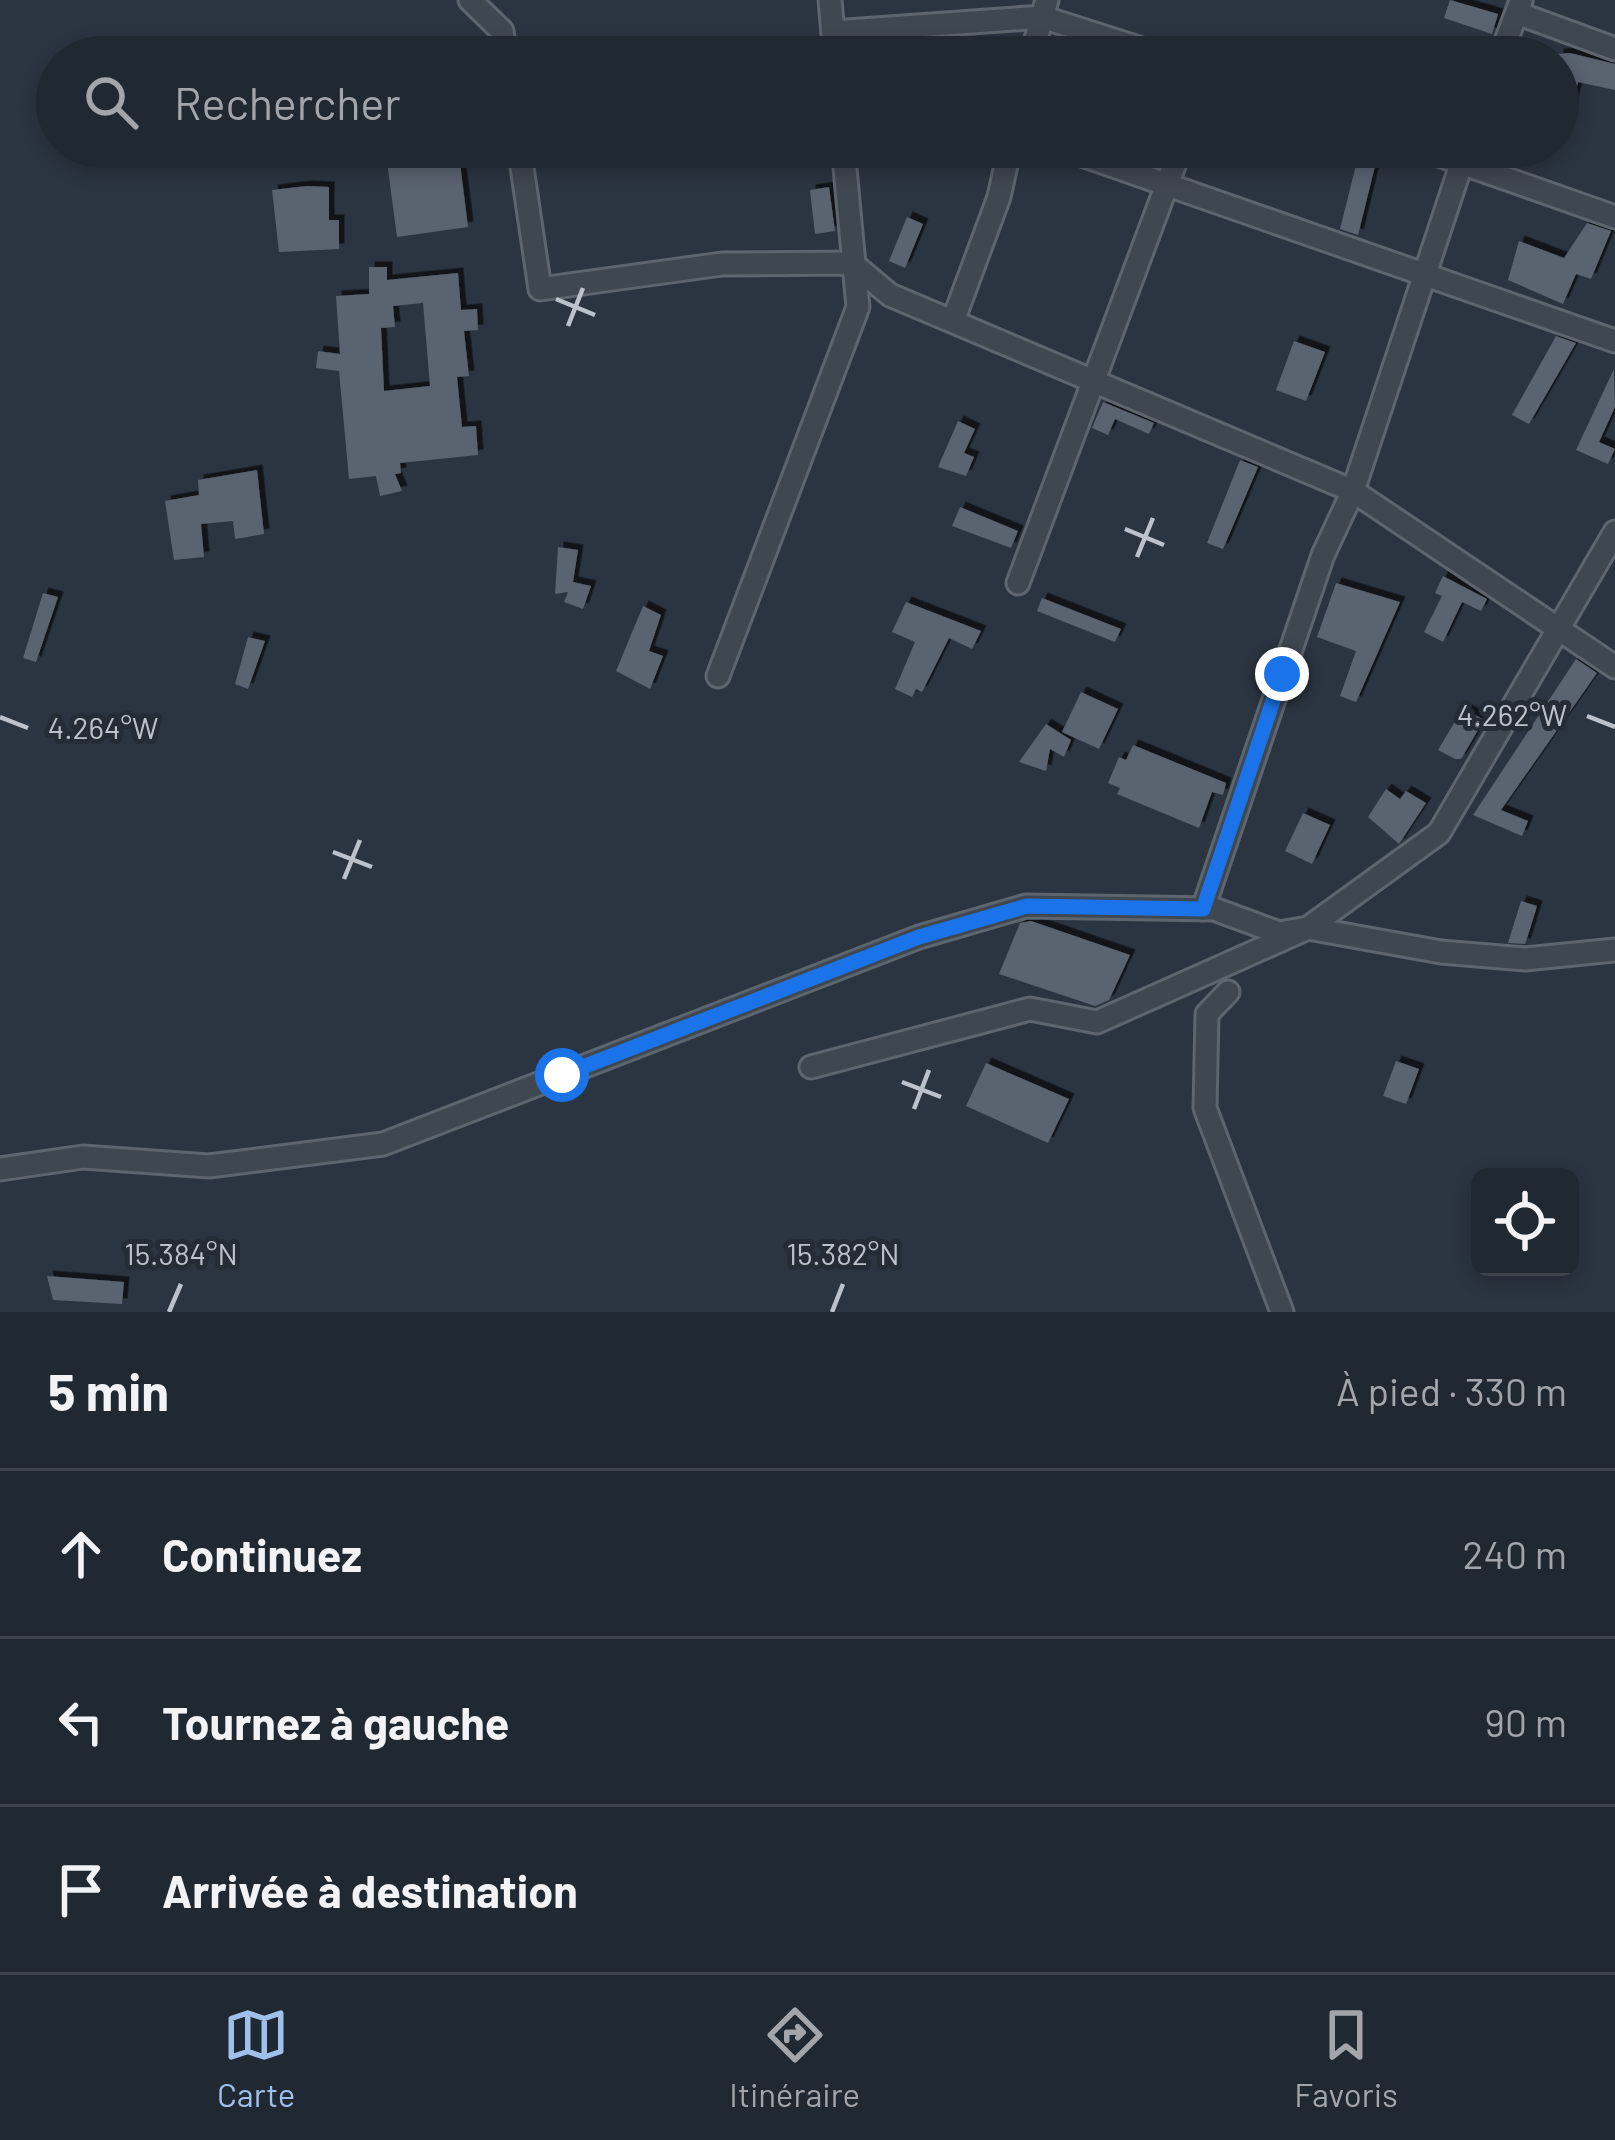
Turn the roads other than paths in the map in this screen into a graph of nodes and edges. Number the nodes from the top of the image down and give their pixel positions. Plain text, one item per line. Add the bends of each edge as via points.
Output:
1 (470, 0) edge
2 (830, 0) edge
3 (1519, 6) edge
4 (1044, 9) edge
5 (833, 32) junction
6 (503, 36) edge
7 (833, 36) edge
8 (1113, 36) edge
9 (1508, 36) edge
10 (1615, 50) edge
11 (522, 168) edge
12 (845, 168) edge
13 (1005, 168) edge
14 (1114, 168) edge
15 (1173, 168) edge
16 (1460, 168) edge
17 (1496, 168) edge
18 (1166, 188) junction
19 (1615, 217) edge
20 (852, 262) junction
21 (1423, 278) junction
22 (953, 321) junction
23 (1615, 341) edge
24 (1094, 379) junction
25 (1353, 491) junction
26 (1615, 532) edge
27 (1018, 583) dead end
28 (1559, 632) junction
29 (1615, 667) edge
30 (718, 676) dead end
31 (1203, 909) junction
32 (1308, 928) junction
33 (1615, 950) edge
34 (1228, 992) dead end
35 (811, 1067) dead end
36 (0, 1168) edge
37 (1282, 1312) edge

1 - 6 street
2 - 5 street
3 - 9 street
3 - 10 street
4 - 5 street
4 - 8 street
5 - 7 street
11 - 20 street via 541,289 722,264
12 - 20 street
13 - 22 street
14 - 18 street
15 - 18 street
16 - 21 street
17 - 19 street
18 - 21 street
18 - 24 street
20 - 22 street via 890,295
20 - 30 street via 858,307
21 - 23 street
21 - 25 street
22 - 24 street
24 - 25 street
24 - 27 street
25 - 28 street
25 - 31 street via 1323,555
26 - 28 street
28 - 29 street
28 - 32 street via 1439,832
31 - 32 street via 1279,933
31 - 36 street via 1027,906 919,937 383,1144 209,1166 82,1157
32 - 33 street via 1525,959
32 - 35 street via 1097,1022 1030,1009
34 - 37 street via 1207,1014 1204,1108

